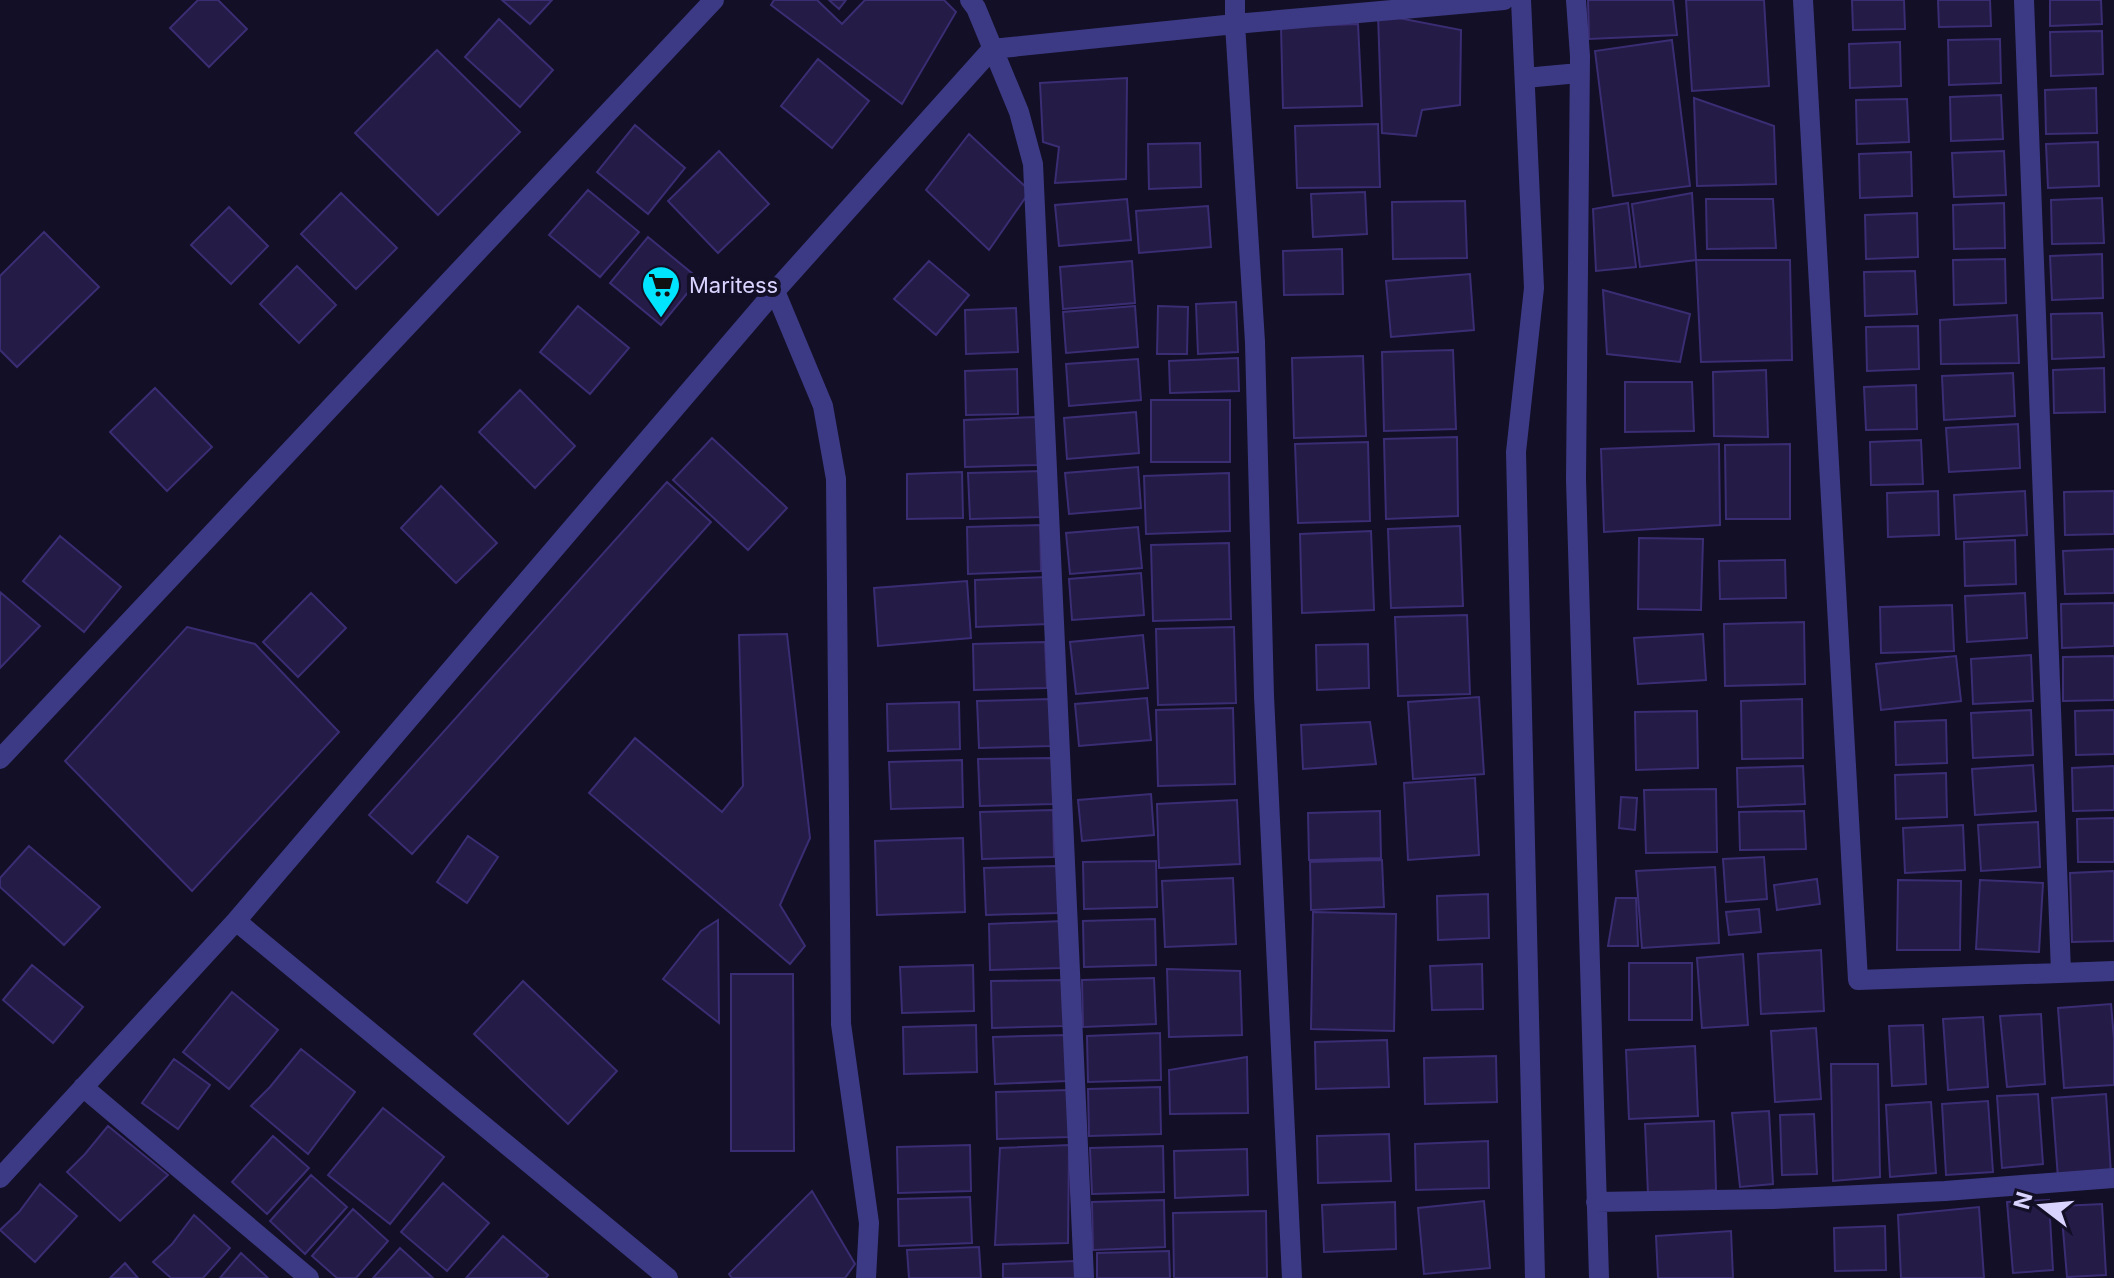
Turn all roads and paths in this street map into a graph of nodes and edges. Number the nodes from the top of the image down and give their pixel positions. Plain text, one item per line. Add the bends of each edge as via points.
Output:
1 (714, 0) edge
2 (970, 0) edge
3 (1235, 0) edge
4 (1504, 0) edge
5 (1521, 0) edge
6 (1576, 0) edge
7 (1803, 0) edge
8 (2024, 0) edge
9 (1235, 24) junction
10 (992, 49) junction
11 (1579, 73) junction
12 (1525, 78) junction
13 (775, 291) junction
14 (0, 759) edge
15 (236, 921) junction
16 (2114, 971) edge
17 (2061, 972) junction
18 (83, 1087) junction
19 (0, 1178) edge
20 (2114, 1178) edge
21 (1596, 1202) junction
22 (309, 1278) edge
23 (668, 1278) edge
24 (866, 1278) edge
25 (1084, 1278) edge
26 (1292, 1278) edge
27 (1535, 1278) edge
28 (1599, 1278) edge

1 - 14 street
2 - 10 street
3 - 9 street
4 - 9 street
5 - 12 street
6 - 11 street
7 - 17 street via 1858,980
8 - 17 street
9 - 10 street
9 - 26 street via 1255,342 1264,696
10 - 13 street
10 - 25 street via 1019,112 1033,164
11 - 12 street
11 - 21 street via 1576,479
12 - 27 street via 1534,288 1516,452
13 - 15 street
13 - 24 street via 823,406 836,479 841,1024 869,1223
15 - 18 street
15 - 23 street
16 - 17 street
18 - 19 street
18 - 22 street
20 - 21 street via 1945,1191
21 - 28 street

